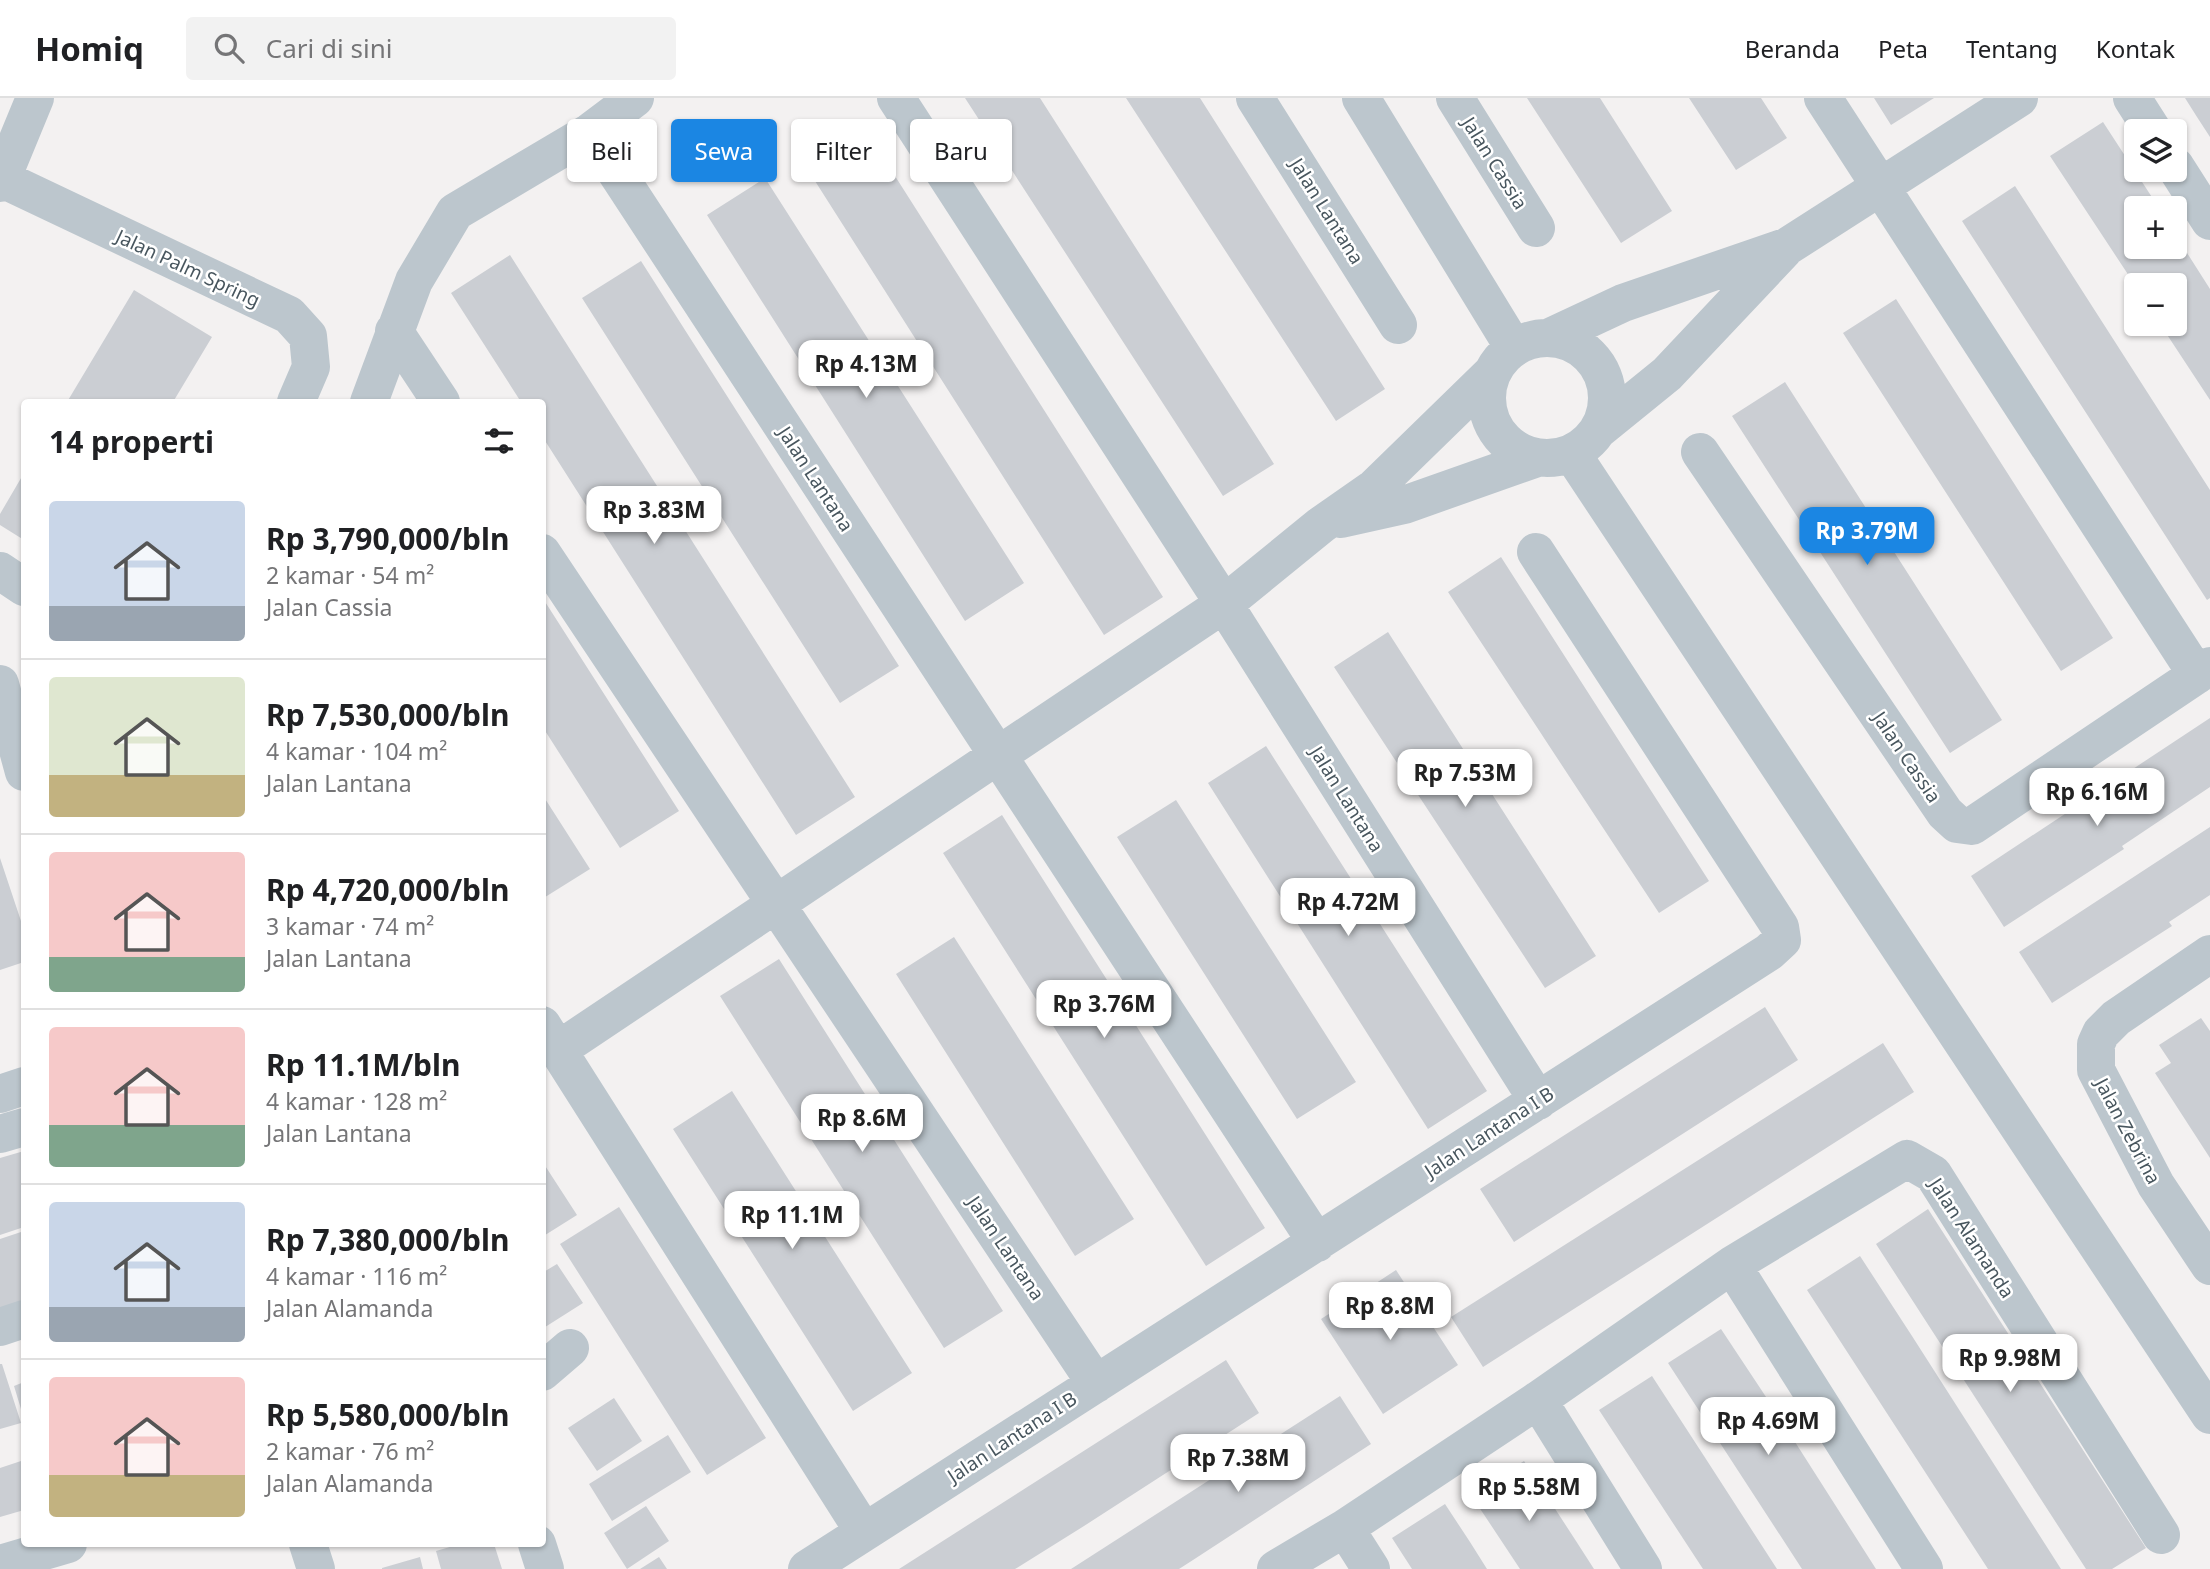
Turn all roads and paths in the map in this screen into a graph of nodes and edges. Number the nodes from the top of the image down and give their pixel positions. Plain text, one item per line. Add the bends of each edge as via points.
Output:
1 (36, 98) edge
2 (635, 98) edge
3 (896, 98) edge
4 (1255, 98) edge
5 (1361, 98) edge
6 (1455, 98) edge
7 (1823, 98) edge
8 (2019, 98) edge
9 (2132, 98) edge
10 (607, 119) edge
11 (2145, 119) edge
12 (567, 146) edge
13 (1, 180) edge
14 (623, 182) edge
15 (2185, 182) edge
16 (1882, 186) junction
17 (2210, 221) edge
18 (1536, 228) dead end
19 (1788, 246) junction
20 (1398, 325) dead end
21 (394, 331) junction
22 (1518, 353) junction
23 (297, 399) edge
24 (370, 399) edge
25 (440, 399) edge
26 (1569, 447) junction
27 (1700, 452) dead end
28 (1329, 521) junction
29 (1536, 552) dead end
30 (546, 559) edge
31 (0, 572) edge
32 (21, 585) edge
33 (1224, 604) junction
34 (2204, 670) edge
35 (0, 684) edge
36 (996, 755) junction
37 (21, 761) edge
38 (777, 903) junction
39 (2210, 954) edge
40 (550, 1037) edge
41 (21, 1087) edge
42 (0, 1094) edge
43 (1538, 1101) junction
44 (21, 1128) edge
45 (0, 1134) edge
46 (1317, 1242) junction
47 (1732, 1265) junction
48 (2210, 1266) edge
49 (21, 1320) edge
50 (0, 1327) edge
51 (1096, 1384) junction
52 (1538, 1400) junction
53 (2210, 1415) edge
54 (1345, 1528) junction
55 (864, 1532) junction
56 (2161, 1535) dead end
57 (58, 1547) edge
58 (77, 1547) edge
59 (310, 1547) edge
60 (538, 1547) edge
61 (0, 1564) edge
62 (84, 1569) edge
63 (316, 1569) edge
64 (545, 1569) edge
65 (807, 1569) edge
66 (1276, 1569) edge
67 (1371, 1569) edge
68 (1643, 1569) edge
69 (1924, 1569) edge

1 - 13 street
2 - 10 street
3 - 33 street, Jalan Lantana
4 - 20 street, Jalan Lantana
5 - 22 street
6 - 18 street, Jalan Cassia
7 - 16 street, Jalan Cassia
8 - 16 street
9 - 11 street
12 - 21 street via 455,212 414,281
13 - 23 street, Jalan Palm Spring via 289,315 308,337 312,367
14 - 36 street, Jalan Lantana
15 - 17 street
16 - 19 street
16 - 34 street, Jalan Cassia
19 - 22 street via 1623,303
19 - 26 street via 1667,374
21 - 24 street
21 - 25 street
22 - 26 street via 1488,410 1494,427 1520,452
22 - 26 street via 1569,342 1587,353 1600,369 1606,411
22 - 28 street via 1374,488
26 - 28 street via 1404,505
26 - 53 street
27 - 34 street, Jalan Cassia via 1945,813 1957,824 1972,826
28 - 33 street
29 - 43 street, Jalan Lantana I B via 1780,928 1782,940
30 - 38 street, Jalan Lantana
31 - 32 street
33 - 36 street
33 - 43 street, Jalan Lantana
35 - 37 street
36 - 38 street
36 - 46 street, Jalan Lantana
38 - 40 street
38 - 51 street, Jalan Lantana
39 - 48 street, Jalan Zebrina via 2101,1033 2096,1070 2156,1185
40 - 55 street
41 - 42 street
43 - 46 street, Jalan Lantana I B
44 - 45 street
46 - 51 street, Jalan Lantana I B
47 - 52 street, Jalan Alamanda
47 - 56 street, Jalan Alamanda via 1896,1164 1907,1159 1920,1164 1933,1174
47 - 69 street
49 - 50 street
51 - 55 street, Jalan Lantana I B
52 - 54 street, Jalan Alamanda
52 - 68 street
54 - 66 street, Jalan Alamanda
54 - 67 street
55 - 65 street, Jalan Lantana I B
57 - 61 street
58 - 62 street
59 - 63 street
60 - 64 street

